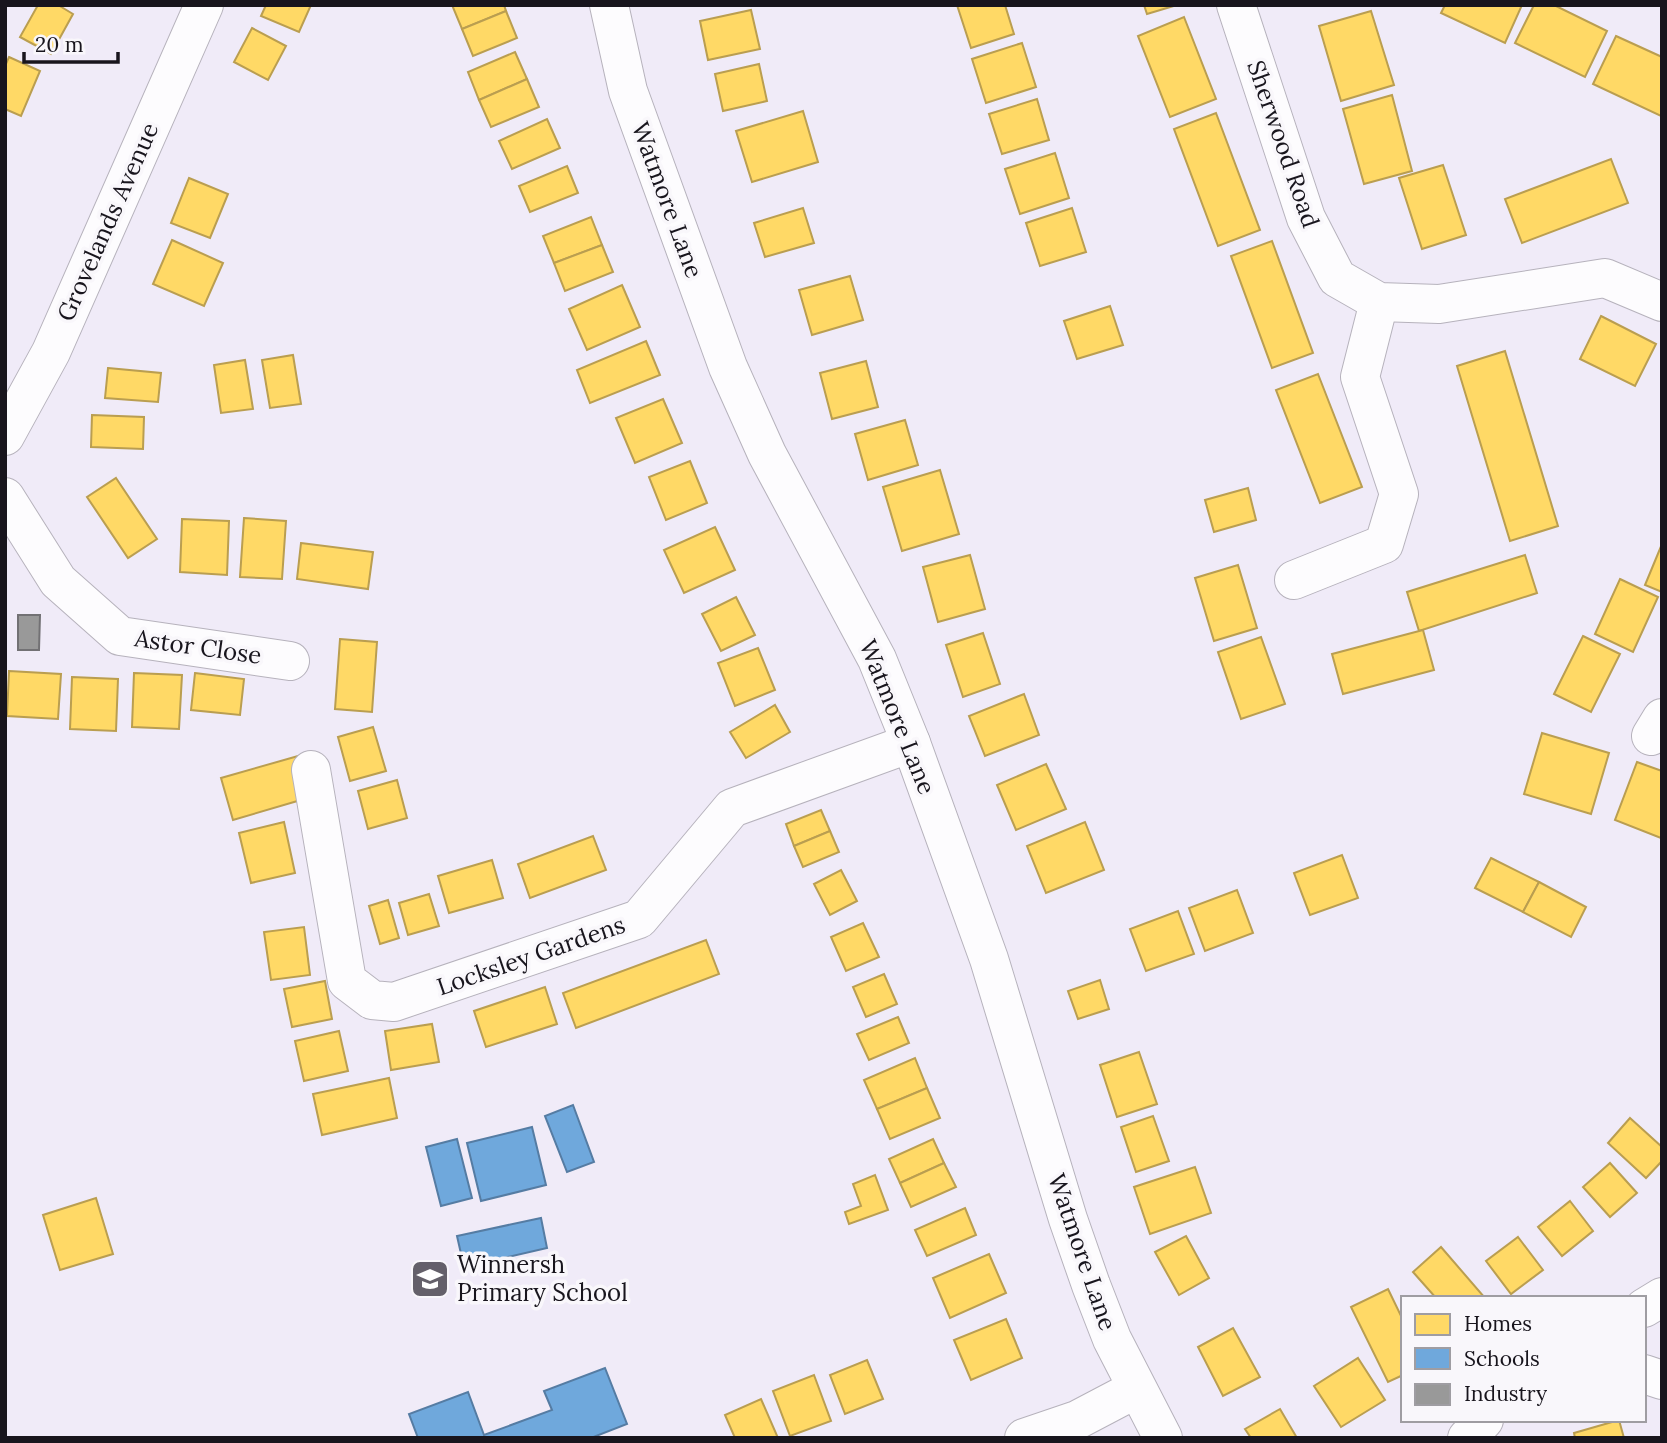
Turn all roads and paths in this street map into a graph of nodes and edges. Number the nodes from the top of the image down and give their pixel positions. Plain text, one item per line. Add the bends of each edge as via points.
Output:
1 (204, 5) edge
2 (1236, 5) edge
3 (613, 6) edge
4 (1378, 302) junction
5 (1662, 302) edge
6 (5, 436) edge
7 (5, 497) edge
8 (1294, 580) dead end
9 (290, 660) dead end
10 (911, 743) junction
11 (311, 770) dead end
12 (1662, 1297) edge
13 (1646, 1307) edge
14 (1136, 1389) junction
15 (1024, 1438) edge
16 (1163, 1438) edge

1 - 6 street, Grovelands Avenue via 51,352
2 - 4 street, Sherwood Road via 1306,218 1338,278
3 - 10 street, Watmore Lane via 628,91 728,366 767,454 877,659
4 - 5 street, Sherwood Road via 1439,304 1605,278
4 - 8 street via 1360,377 1399,495 1388,532 1384,544
7 - 9 street, Astor Close via 58,581 120,635
10 - 11 street, Locksley Gardens via 732,808 639,919 394,1002 372,1000 347,981
10 - 14 street, Watmore Lane via 989,959 1087,1274
12 - 13 street
14 - 15 street via 1077,1420
14 - 16 street, Watmore Lane

